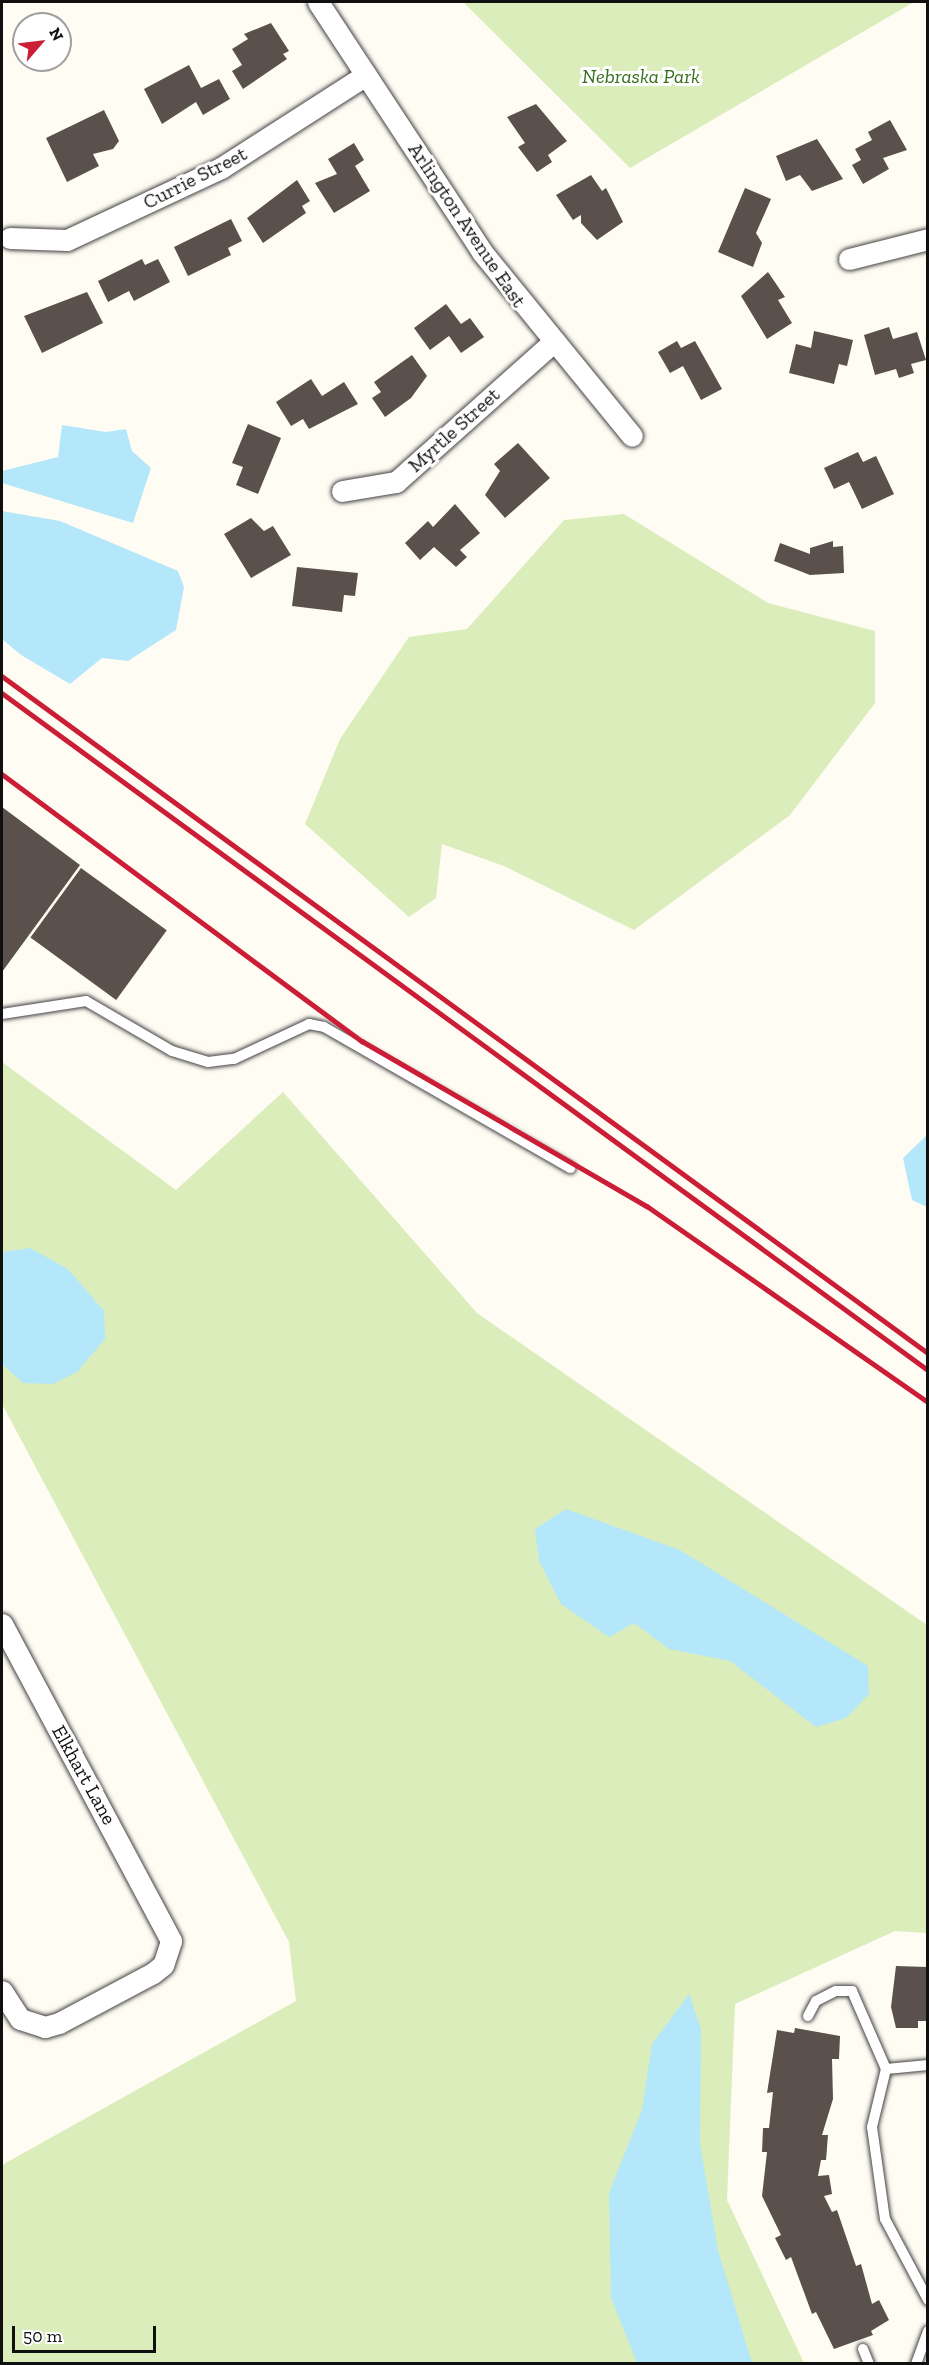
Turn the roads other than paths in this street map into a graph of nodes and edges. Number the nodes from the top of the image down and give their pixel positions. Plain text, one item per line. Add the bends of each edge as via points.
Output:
1 (318, 2) edge
2 (366, 75) junction
3 (10, 238) dead end
4 (927, 239) edge
5 (849, 259) dead end
6 (553, 342) junction
7 (632, 436) dead end
8 (342, 491) dead end
9 (2, 1014) edge
10 (570, 1168) dead end
11 (2, 1624) edge
12 (2, 1990) edge
13 (808, 2016) dead end
14 (927, 2066) edge
15 (886, 2069) junction
16 (927, 2300) edge
17 (927, 2331) edge
18 (863, 2349) dead end
19 (869, 2364) edge
20 (916, 2364) edge

1 - 2 street, Arlington Avenue East
2 - 3 street, Currie Street via 220,168 67,240
2 - 6 street, Arlington Avenue East via 482,252
4 - 5 street
6 - 7 street, Arlington Avenue East via 589,377
6 - 8 street, Myrtle Street via 396,482
9 - 10 lane via 86,1001 172,1051 208,1062 234,1059 309,1024 324,1027
11 - 12 street, Elkhart Lane via 167,1926 171,1941 163,1965 59,2023 45,2027 20,2019
13 - 15 lane via 816,2001 836,1991 852,1991
14 - 15 lane
15 - 16 lane via 872,2127 885,2219
17 - 20 lane
18 - 19 lane

